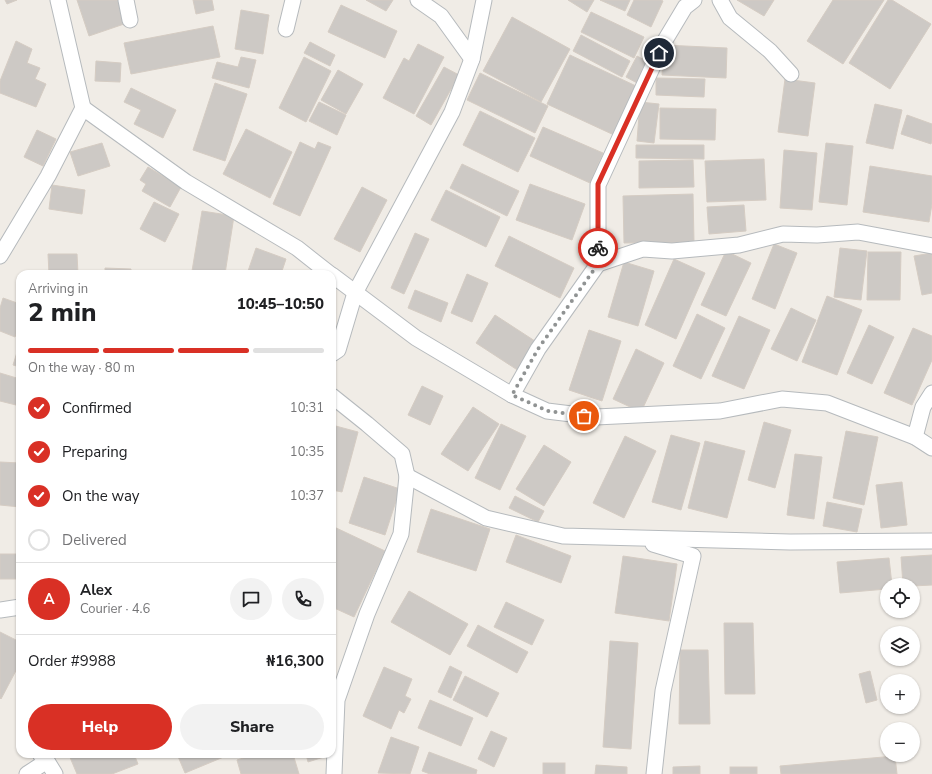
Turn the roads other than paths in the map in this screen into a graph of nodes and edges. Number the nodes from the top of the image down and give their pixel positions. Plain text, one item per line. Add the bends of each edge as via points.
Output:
1 (58, 0) edge
2 (126, 0) edge
3 (293, 0) edge
4 (418, 0) edge
5 (484, 0) edge
6 (694, 0) edge
7 (720, 0) edge
8 (130, 20) dead end
9 (286, 29) dead end
10 (472, 59) junction
11 (791, 74) dead end
12 (83, 108) junction
13 (932, 246) edge
14 (0, 256) edge
15 (598, 264) junction
16 (325, 270) edge
17 (336, 279) edge
18 (355, 293) junction
19 (336, 351) edge
20 (932, 393) edge
21 (512, 395) junction
22 (336, 399) edge
23 (915, 437) junction
24 (932, 448) edge
25 (407, 476) junction
26 (634, 538) junction
27 (932, 541) edge
28 (16, 608) edge
29 (0, 610) edge
30 (336, 725) edge
31 (335, 758) edge
32 (47, 763) edge
33 (27, 774) edge
34 (334, 774) edge
35 (654, 774) edge

1 - 12 street
2 - 8 street
3 - 9 street
4 - 10 street via 441,16
5 - 10 street
6 - 15 street via 685,7 664,42 598,184
7 - 11 street via 730,18 770,51
10 - 18 street via 452,112
12 - 14 street via 48,176
12 - 16 street via 186,182 297,248
13 - 15 street via 858,232 783,234 739,244 672,251 643,249
15 - 21 street via 538,349
17 - 18 street
18 - 19 street
18 - 21 street via 416,338
20 - 23 street via 923,407
21 - 23 street via 548,411 596,417 720,410 782,399 827,403
22 - 25 street via 402,454
23 - 24 street
25 - 26 street via 486,518 563,536
25 - 30 street via 401,534 367,614 337,700
26 - 27 street via 790,542
26 - 35 street via 693,556 663,692
28 - 29 street
31 - 34 street
32 - 33 street

